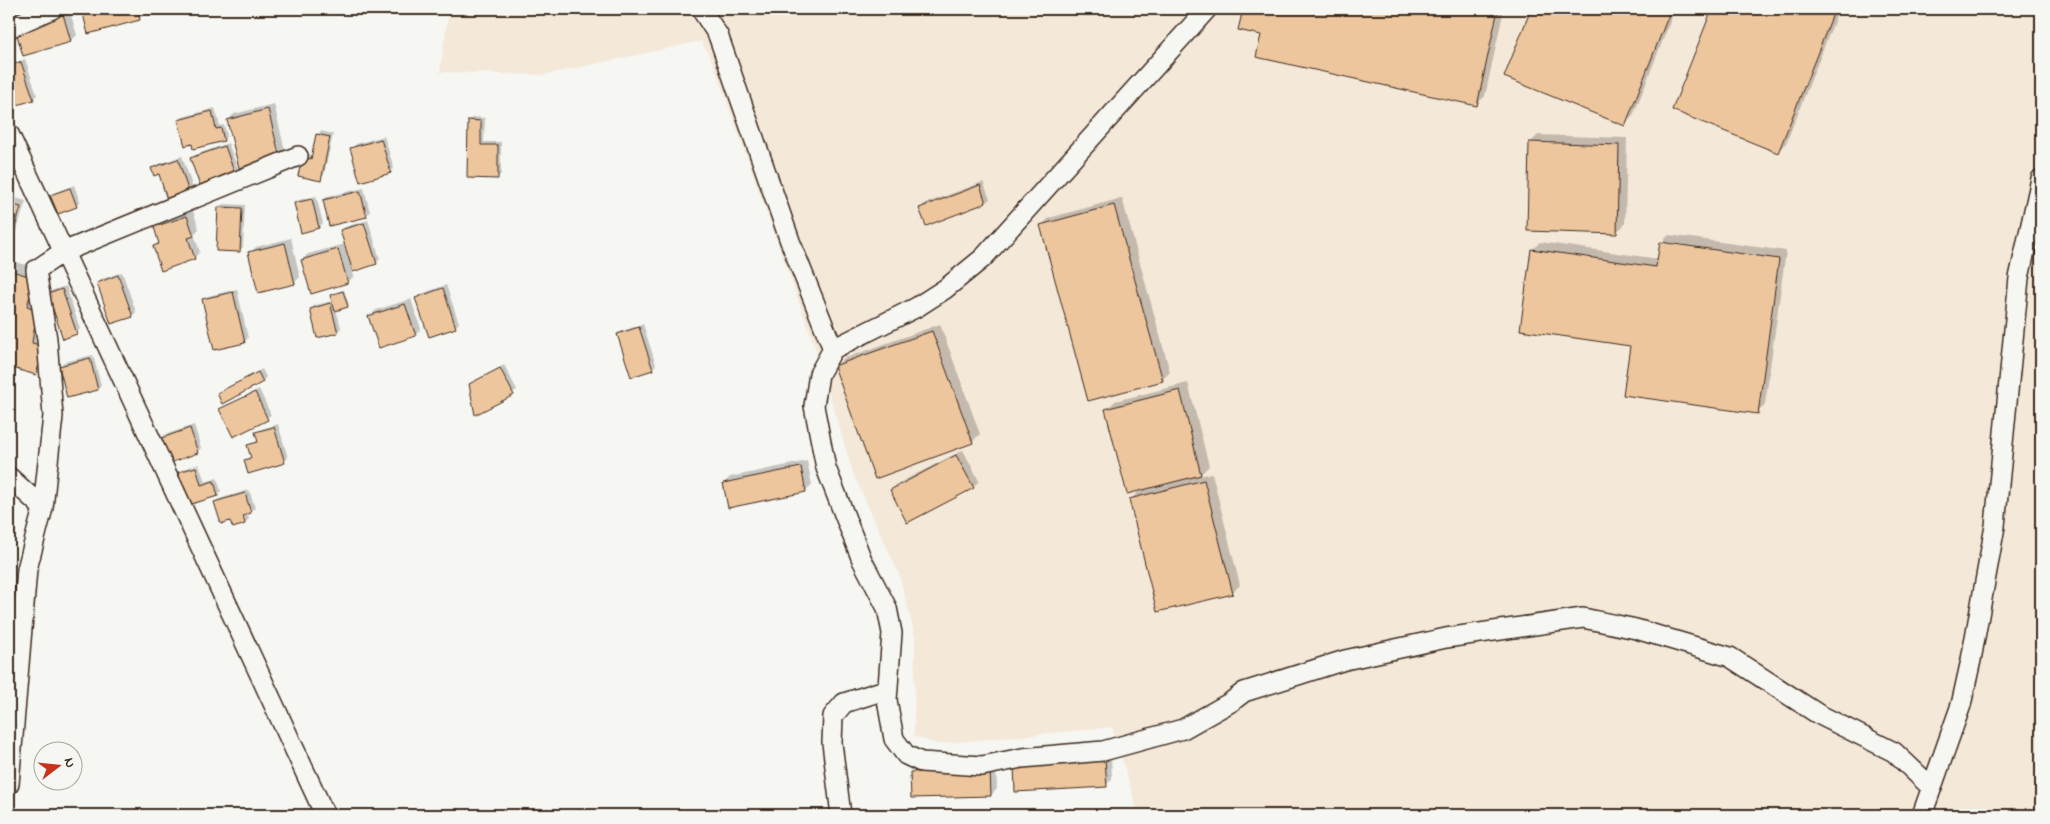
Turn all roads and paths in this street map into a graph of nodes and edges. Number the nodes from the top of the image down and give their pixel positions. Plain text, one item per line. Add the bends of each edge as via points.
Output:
1 (52, 9) edge
2 (701, 9) edge
3 (1207, 9) edge
4 (9, 28) edge
5 (9, 134) edge
6 (298, 156) dead end
7 (2041, 179) edge
8 (63, 252) junction
9 (833, 349) junction
10 (9, 477) edge
11 (43, 508) junction
12 (15, 634) edge
13 (888, 689) junction
14 (9, 784) edge
15 (1932, 788) junction
16 (325, 815) edge
17 (841, 815) edge
18 (1922, 815) edge

1 - 4 street
2 - 9 street via 718,35 790,241
3 - 9 street via 983,258 917,307
5 - 8 street
6 - 8 street
7 - 15 street via 2019,278 1994,526 1962,705
8 - 11 street via 36,270 53,416
8 - 16 street
9 - 13 street via 819,374 814,406 826,468 862,560 887,608 892,633
10 - 11 street
11 - 12 street
12 - 14 street
13 - 15 street via 894,739 906,755 921,762 982,766 1022,758 1103,751 1183,729 1244,692 1346,660 1446,638 1583,618 1636,628 1730,657 1818,714 1894,752
13 - 17 street via 844,702 833,716 832,743
15 - 18 street

